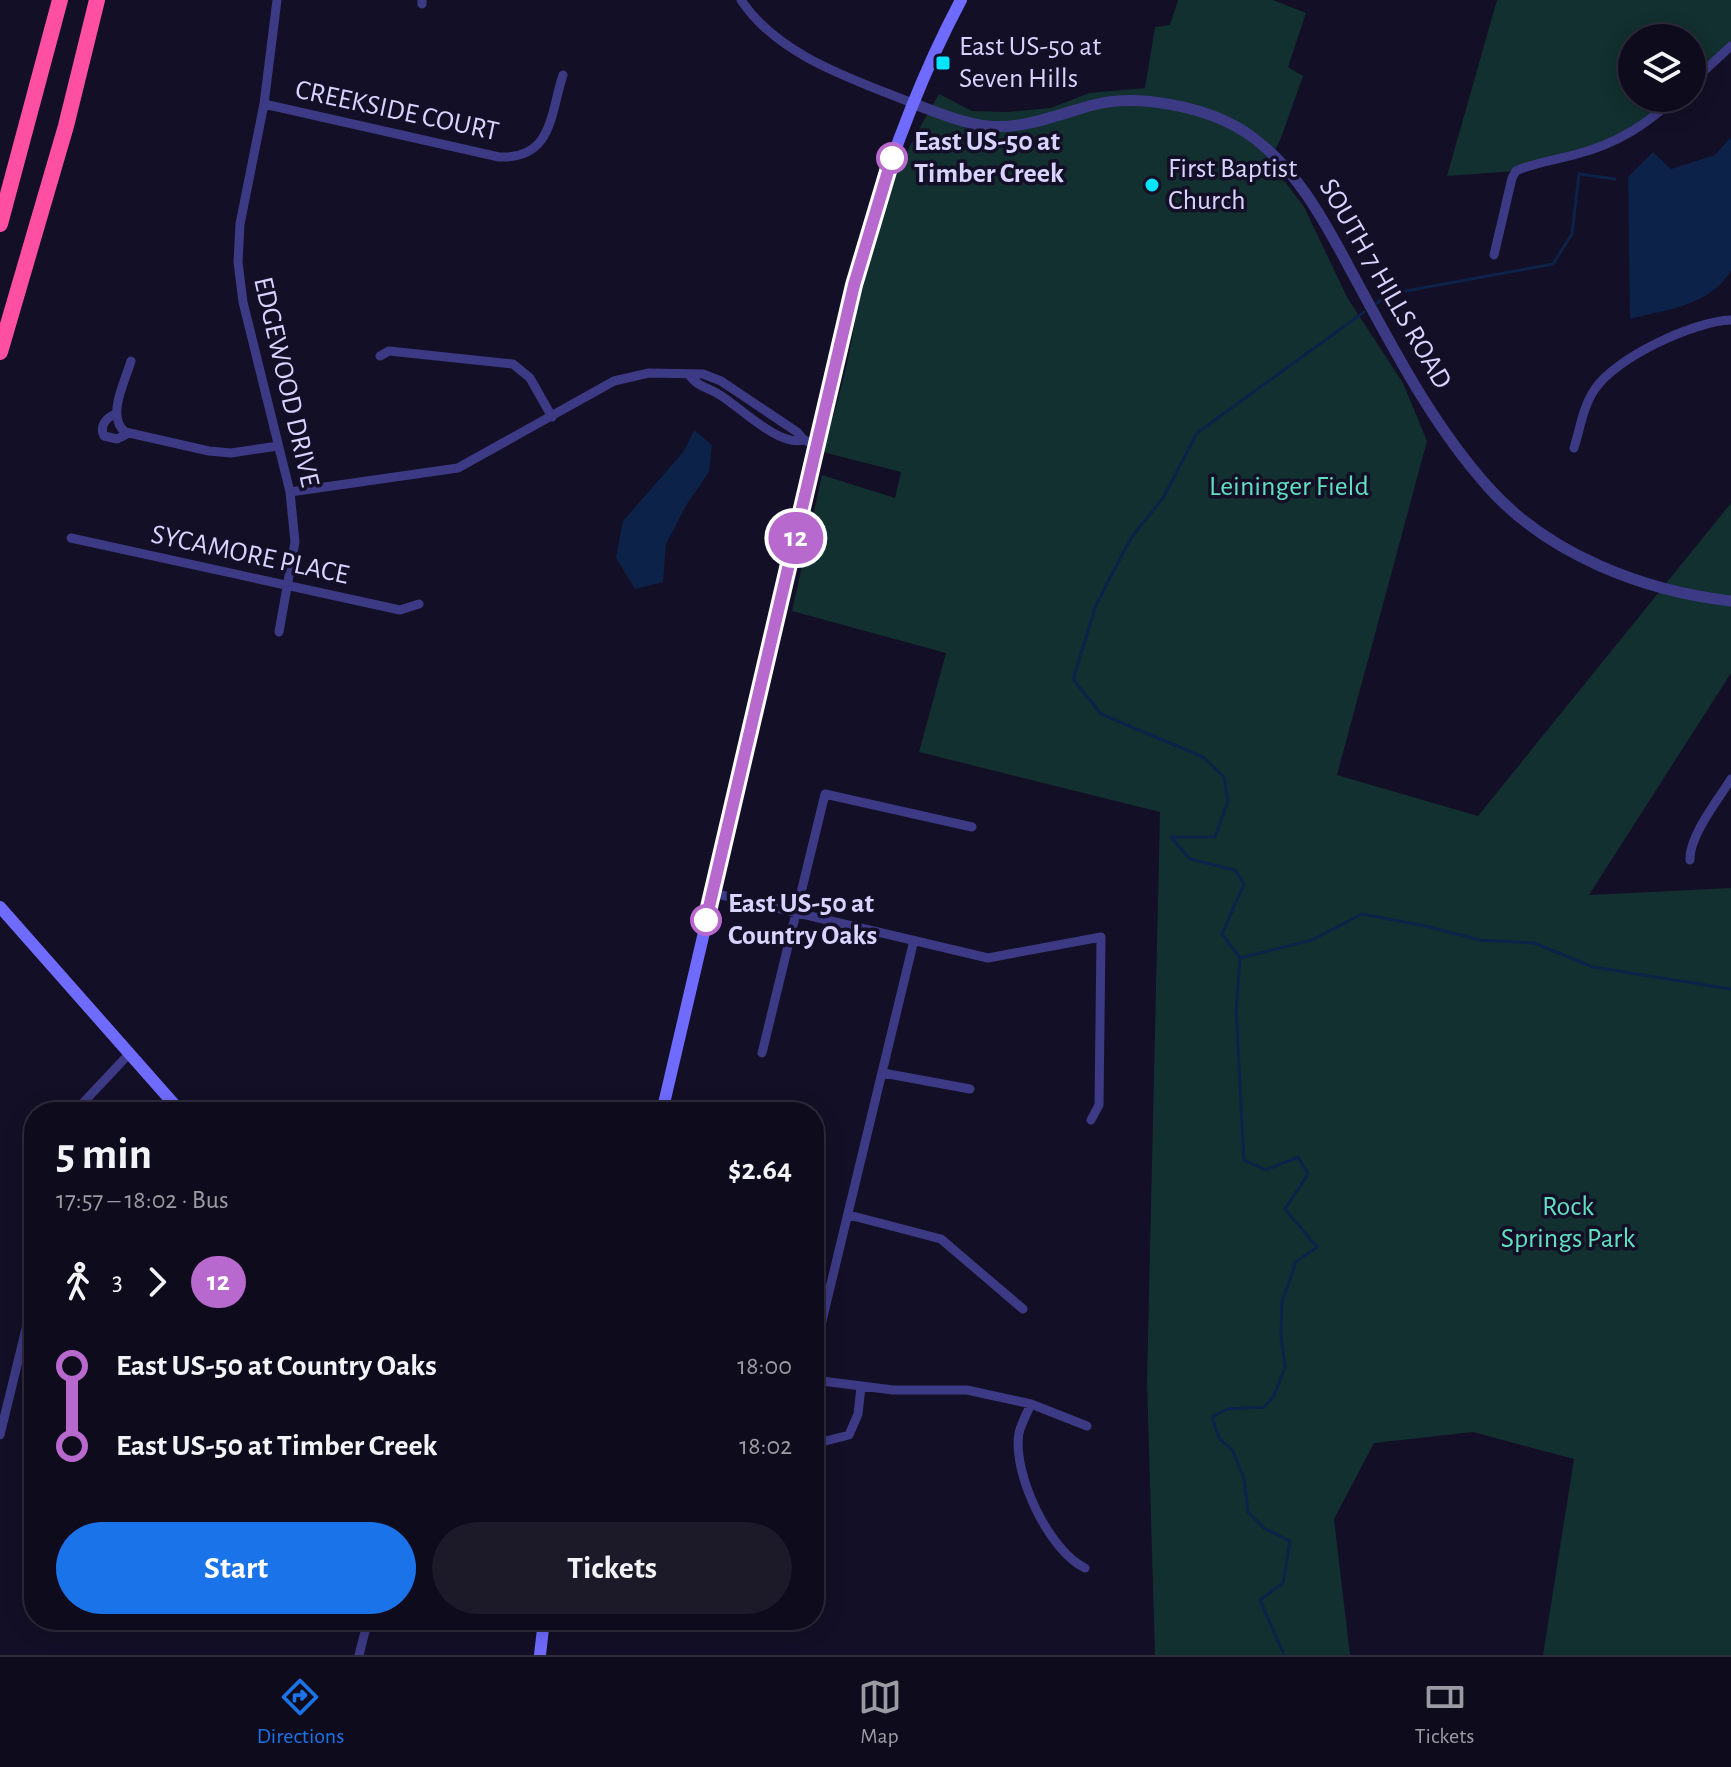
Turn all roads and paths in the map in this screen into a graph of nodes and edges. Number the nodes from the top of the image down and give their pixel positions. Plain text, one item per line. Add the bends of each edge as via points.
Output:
1 (60, 0) edge
2 (97, 0) edge
3 (277, 0) edge
4 (961, 0) edge
5 (745, 1) edge
6 (1731, 46) edge
7 (1706, 69) edge
8 (563, 75) dead end
9 (912, 103) junction
10 (264, 104) junction
11 (1659, 112) edge
12 (0, 224) edge
13 (1494, 255) dead end
14 (1731, 320) edge
15 (0, 352) edge
16 (380, 356) dead end
17 (131, 361) dead end
18 (115, 414) junction
19 (552, 417) junction
20 (129, 433) junction
21 (817, 445) junction
22 (278, 446) junction
23 (1574, 448) dead end
24 (290, 492) junction
25 (71, 538) dead end
26 (289, 587) junction
27 (1731, 601) edge
28 (419, 604) dead end
29 (279, 632) dead end
30 (1731, 779) edge
31 (972, 827) dead end
32 (1690, 860) dead end
33 (713, 893) junction
34 (0, 907) edge
35 (796, 912) junction
36 (914, 940) junction
37 (762, 1053) dead end
38 (129, 1054) junction
39 (883, 1073) junction
40 (970, 1089) dead end
41 (84, 1102) edge
42 (172, 1102) edge
43 (664, 1102) edge
44 (1091, 1120) dead end
45 (849, 1215) junction
46 (1023, 1309) dead end
47 (824, 1314) edge
48 (24, 1337) edge
49 (824, 1381) edge
50 (861, 1387) junction
51 (1031, 1404) junction
52 (1087, 1426) dead end
53 (0, 1435) edge
54 (824, 1441) edge
55 (1085, 1568) dead end
56 (365, 1630) edge
57 (543, 1630) edge
58 (359, 1655) edge
59 (540, 1655) edge

1 - 12 highway
2 - 15 highway
3 - 10 street, EDGEWOOD DRIVE
4 - 9 main road
5 - 9 street via 787,46
6 - 7 street
8 - 10 street, CREEKSIDE COURT via 542,142 514,158
9 - 21 main road via 867,235
9 - 27 street, SOUTH 7 HILLS ROAD via 989,126 1021,125 1098,103 1148,101 1189,107 1244,131 1290,172 1330,231 1422,396 1490,489 1538,530 1621,575 1692,596
10 - 22 street, EDGEWOOD DRIVE via 240,224 238,262
11 - 13 street via 1627,135 1581,154 1516,171
14 - 23 street via 1667,339 1611,370 1590,397
16 - 19 street via 389,351 513,364 530,378
17 - 18 street
18 - 20 street via 121,430
18 - 20 street via 103,426 104,436 117,439
19 - 21 street via 614,381 649,373 703,374
19 - 24 street via 458,468
20 - 22 street via 231,453
21 - 33 main road
22 - 24 street, EDGEWOOD DRIVE
24 - 26 street, EDGEWOOD DRIVE via 295,542
25 - 26 street, SYCAMORE PLACE
26 - 28 street, SYCAMORE PLACE via 400,610
26 - 29 street, EDGEWOOD DRIVE
30 - 32 street via 1696,837
31 - 35 street via 825,794
33 - 35 street
33 - 43 main road
34 - 38 main road
35 - 36 street
35 - 37 street
36 - 39 street
36 - 44 street via 988,958 1101,937 1099,1105
38 - 41 street
38 - 42 main road
39 - 40 street
39 - 45 street
45 - 46 street via 941,1239
45 - 47 street
48 - 53 street
49 - 50 street
50 - 51 street via 967,1390
50 - 54 street via 849,1435
51 - 52 street
51 - 55 street via 1019,1433 1023,1472 1059,1548
56 - 58 street
57 - 59 main road

